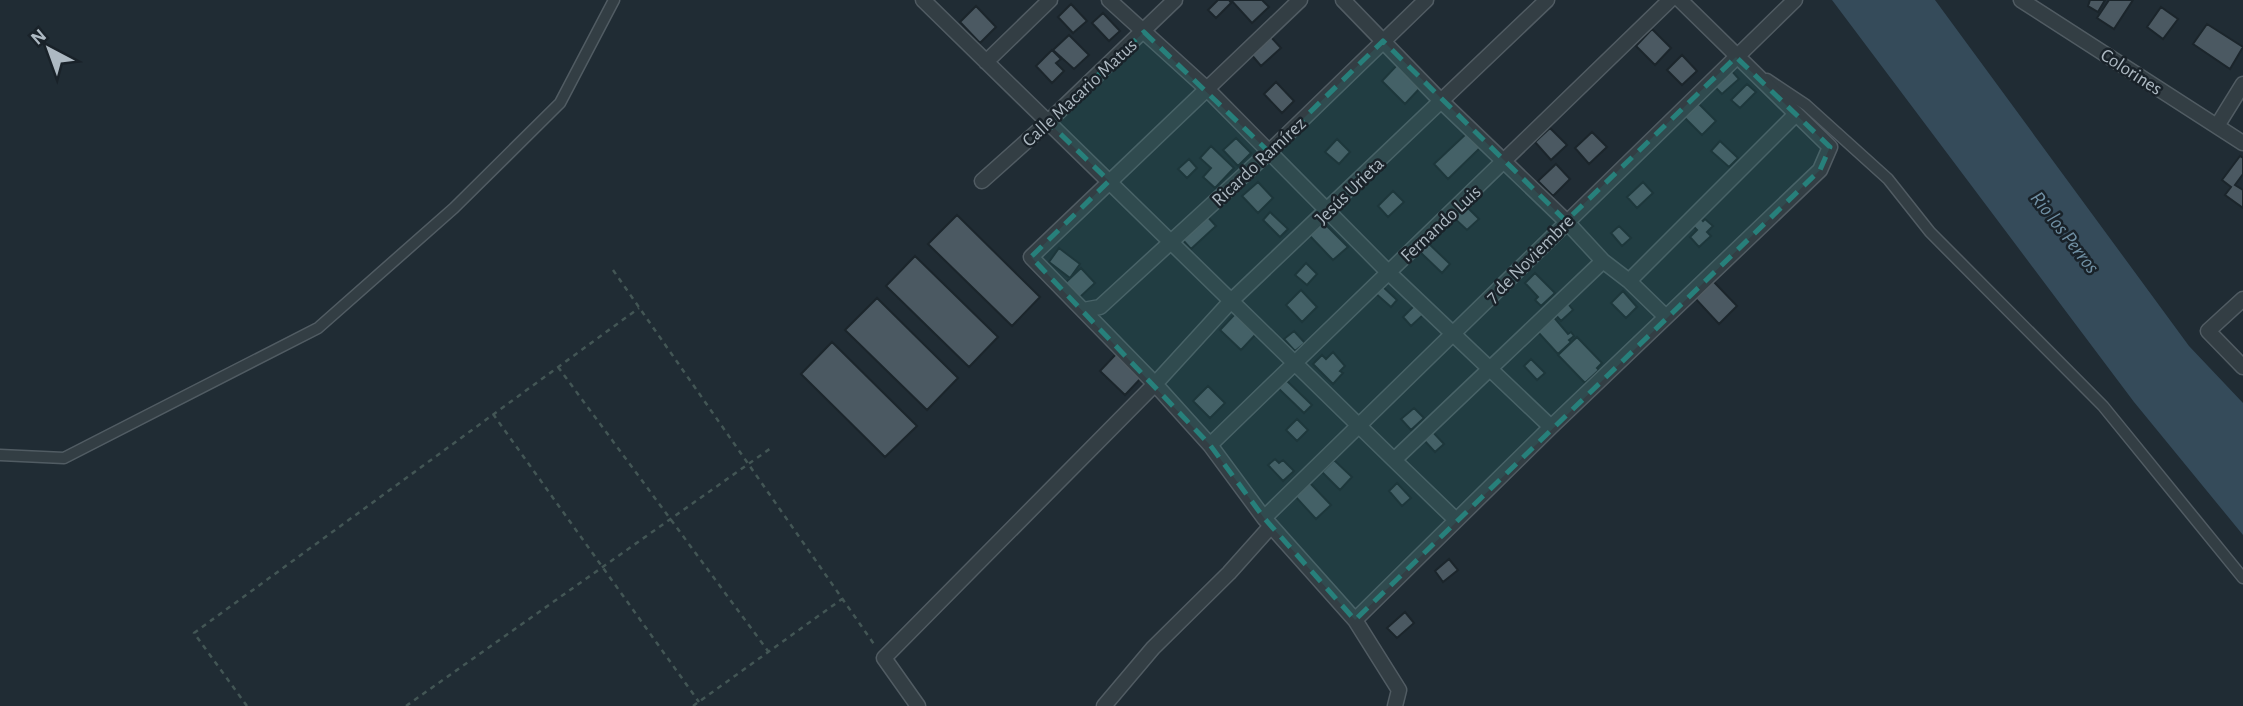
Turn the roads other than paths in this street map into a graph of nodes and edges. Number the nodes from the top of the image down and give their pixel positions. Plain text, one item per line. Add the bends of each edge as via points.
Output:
1 (614, 0) edge
2 (923, 0) edge
3 (1050, 0) edge
4 (1109, 0) edge
5 (1175, 0) edge
6 (1300, 0) edge
7 (1343, 0) edge
8 (1426, 0) edge
9 (1547, 0) edge
10 (1670, 0) edge
11 (1680, 0) edge
12 (1795, 0) edge
13 (2021, 0) edge
14 (1144, 32) junction
15 (1382, 41) junction
16 (1736, 57) junction
17 (986, 62) junction
18 (2243, 84) edge
19 (1207, 89) junction
20 (1440, 100) junction
21 (1796, 114) junction
22 (1048, 122) junction
23 (2217, 126) junction
24 (2242, 141) edge
25 (1269, 152) junction
26 (1506, 161) junction
27 (982, 181) dead end
28 (1109, 181) junction
29 (1327, 211) junction
30 (1566, 221) junction
31 (1170, 242) junction
32 (1603, 261) junction
33 (1388, 272) junction
34 (1629, 281) junction
35 (2243, 299) edge
36 (1231, 301) junction
37 (1083, 310) junction
38 (1666, 317) junction
39 (1453, 334) junction
40 (1295, 363) junction
41 (2243, 367) edge
42 (1492, 369) junction
43 (1155, 384) junction
44 (1358, 425) junction
45 (1551, 427) junction
46 (1210, 445) junction
47 (0, 455) edge
48 (1394, 460) junction
49 (1456, 520) junction
50 (1267, 522) junction
51 (2243, 578) edge
52 (1355, 620) junction
53 (918, 706) edge
54 (1104, 706) edge
55 (1395, 706) edge

1 - 47 street via 560,103 454,208 318,328 64,458
2 - 17 street
3 - 17 street
4 - 14 street
5 - 14 street, Calle Macario Matus
6 - 19 street
7 - 15 street
8 - 15 street, Ricardo Ramírez
9 - 20 street, Jesús Urieta
10 - 26 street, Fernando Luis
11 - 16 street
12 - 16 street, 7 de Noviembre
13 - 23 street, Colorines
14 - 19 street
14 - 22 street, Calle Macario Matus
15 - 20 street
15 - 25 street, Ricardo Ramírez
16 - 21 street
16 - 30 street, 7 de Noviembre
16 - 51 street via 1806,105 1888,178 1930,232 2103,406
17 - 22 street
18 - 23 street
19 - 25 street
19 - 28 street
20 - 26 street
20 - 29 street, Jesús Urieta
21 - 34 street
21 - 38 street via 1830,147 1820,170
22 - 27 street, Calle Macario Matus
22 - 28 street
23 - 24 street, Colorines
25 - 29 street
25 - 31 street, Ricardo Ramírez
26 - 30 street
26 - 33 street, Fernando Luis
28 - 31 street
28 - 37 street via 1031,257
29 - 33 street
29 - 36 street, Jesús Urieta
30 - 32 street
30 - 39 street, 7 de Noviembre
31 - 36 street
31 - 37 street, Ricardo Ramírez via 1100,307
32 - 34 street
32 - 42 street
33 - 39 street
33 - 40 street, Fernando Luis
34 - 38 street
35 - 41 street via 2208,331
36 - 40 street
36 - 43 street, Jesús Urieta
37 - 43 street
38 - 45 street
39 - 42 street
39 - 44 street, 7 de Noviembre
40 - 44 street
40 - 46 street, Fernando Luis
42 - 45 street
42 - 48 street
43 - 46 street
43 - 53 street, Jesús Urieta via 884,658
44 - 48 street
44 - 50 street, 7 de Noviembre
45 - 49 street
46 - 50 street
48 - 49 street
49 - 52 street
50 - 52 street
50 - 54 street, 7 de Noviembre via 1228,573 1153,648
52 - 55 street via 1399,690

